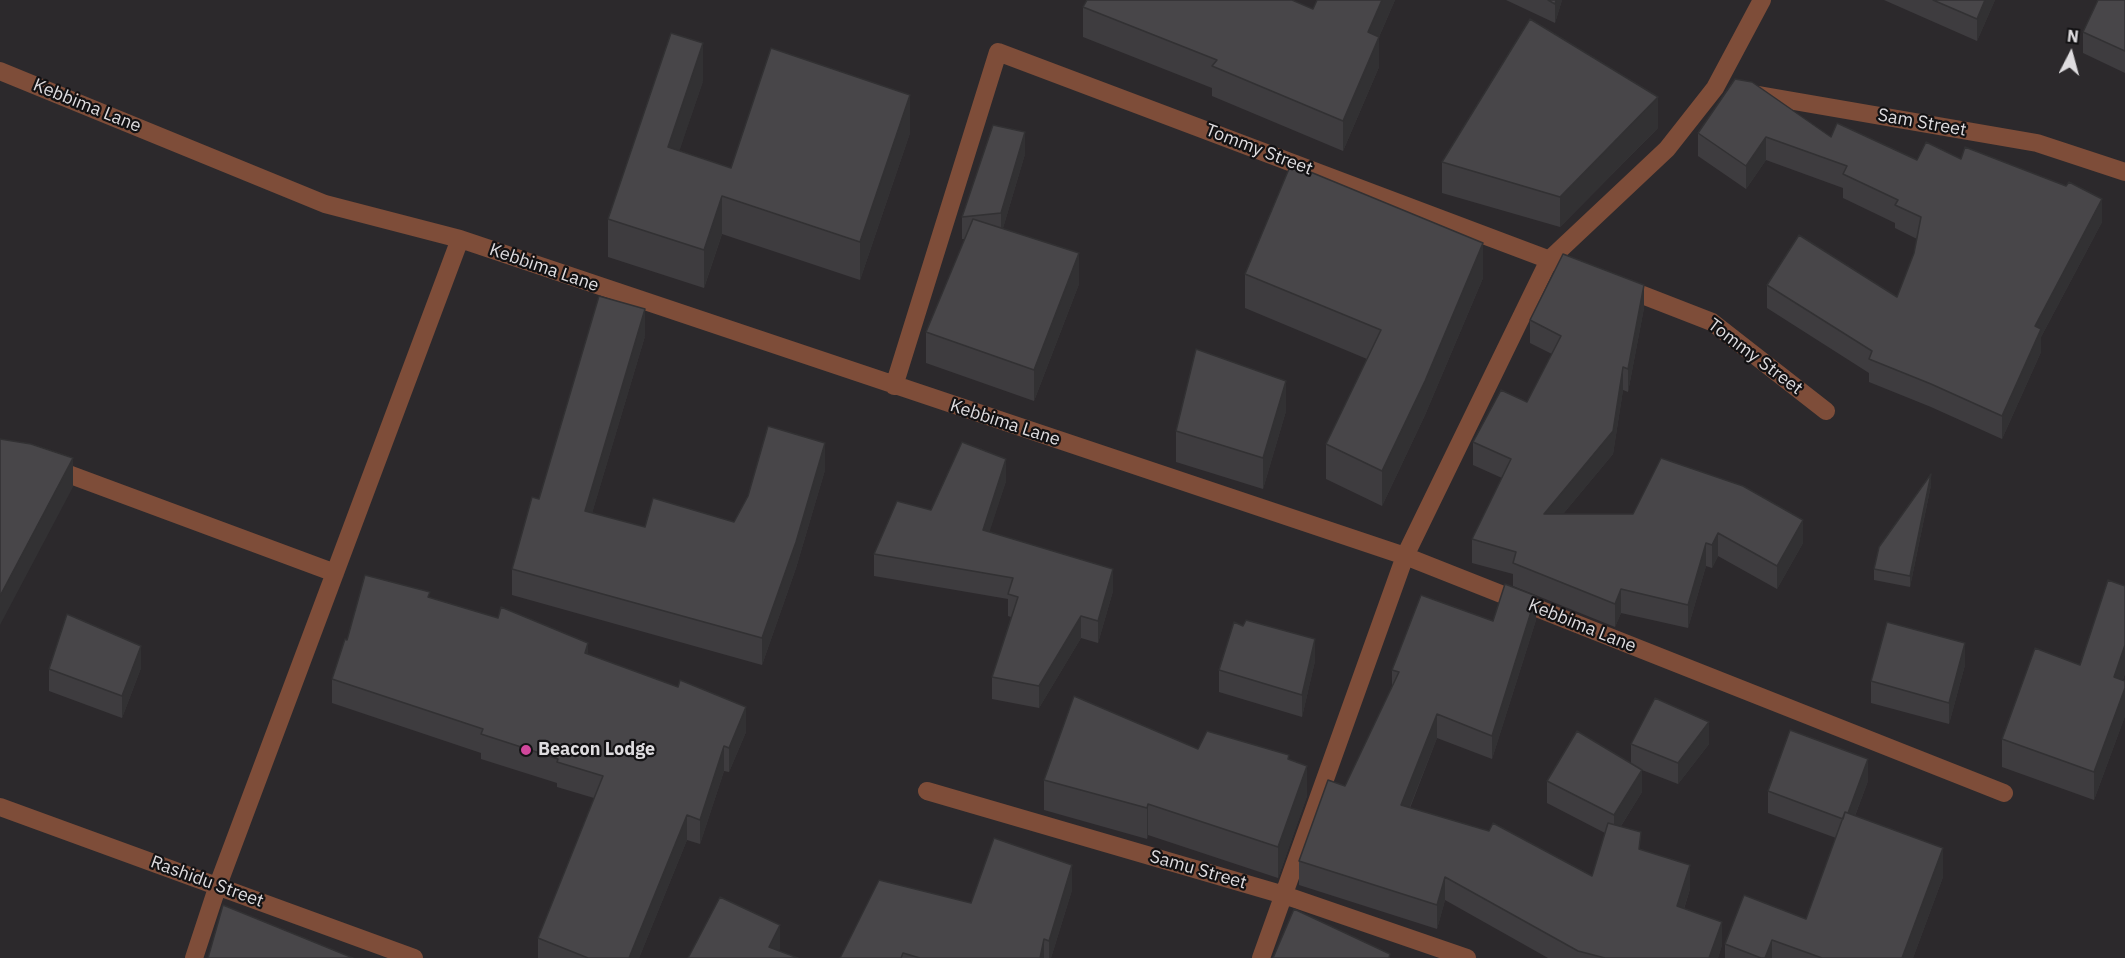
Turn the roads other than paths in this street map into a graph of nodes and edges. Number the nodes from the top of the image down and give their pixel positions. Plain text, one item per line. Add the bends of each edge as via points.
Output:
1 (1762, 0) edge
2 (0, 70) edge
3 (1715, 88) junction
4 (2125, 172) edge
5 (460, 239) junction
6 (1549, 260) junction
7 (894, 386) junction
8 (1826, 411) dead end
9 (34, 461) edge
10 (1405, 556) junction
11 (334, 573) junction
12 (927, 790) dead end
13 (2004, 793) dead end
14 (0, 807) edge
15 (218, 885) junction
16 (1284, 895) junction
17 (194, 958) edge
18 (414, 958) edge
19 (1261, 958) edge
20 (1467, 958) edge

1 - 3 street
2 - 5 street, Kebbima Lane via 325,204
3 - 4 street, Sam Street via 2037,142
3 - 6 street via 1667,149
5 - 7 street, Kebbima Lane
5 - 11 street
6 - 7 street, Tommy Street via 998,52
6 - 8 street, Tommy Street via 1712,322
6 - 10 street
7 - 10 street, Kebbima Lane
9 - 11 street
10 - 13 street, Kebbima Lane
10 - 16 street
11 - 15 street
12 - 16 street, Samu Street
14 - 15 street, Rashidu Street
15 - 17 street
15 - 18 street, Rashidu Street
16 - 19 street
16 - 20 street, Samu Street

